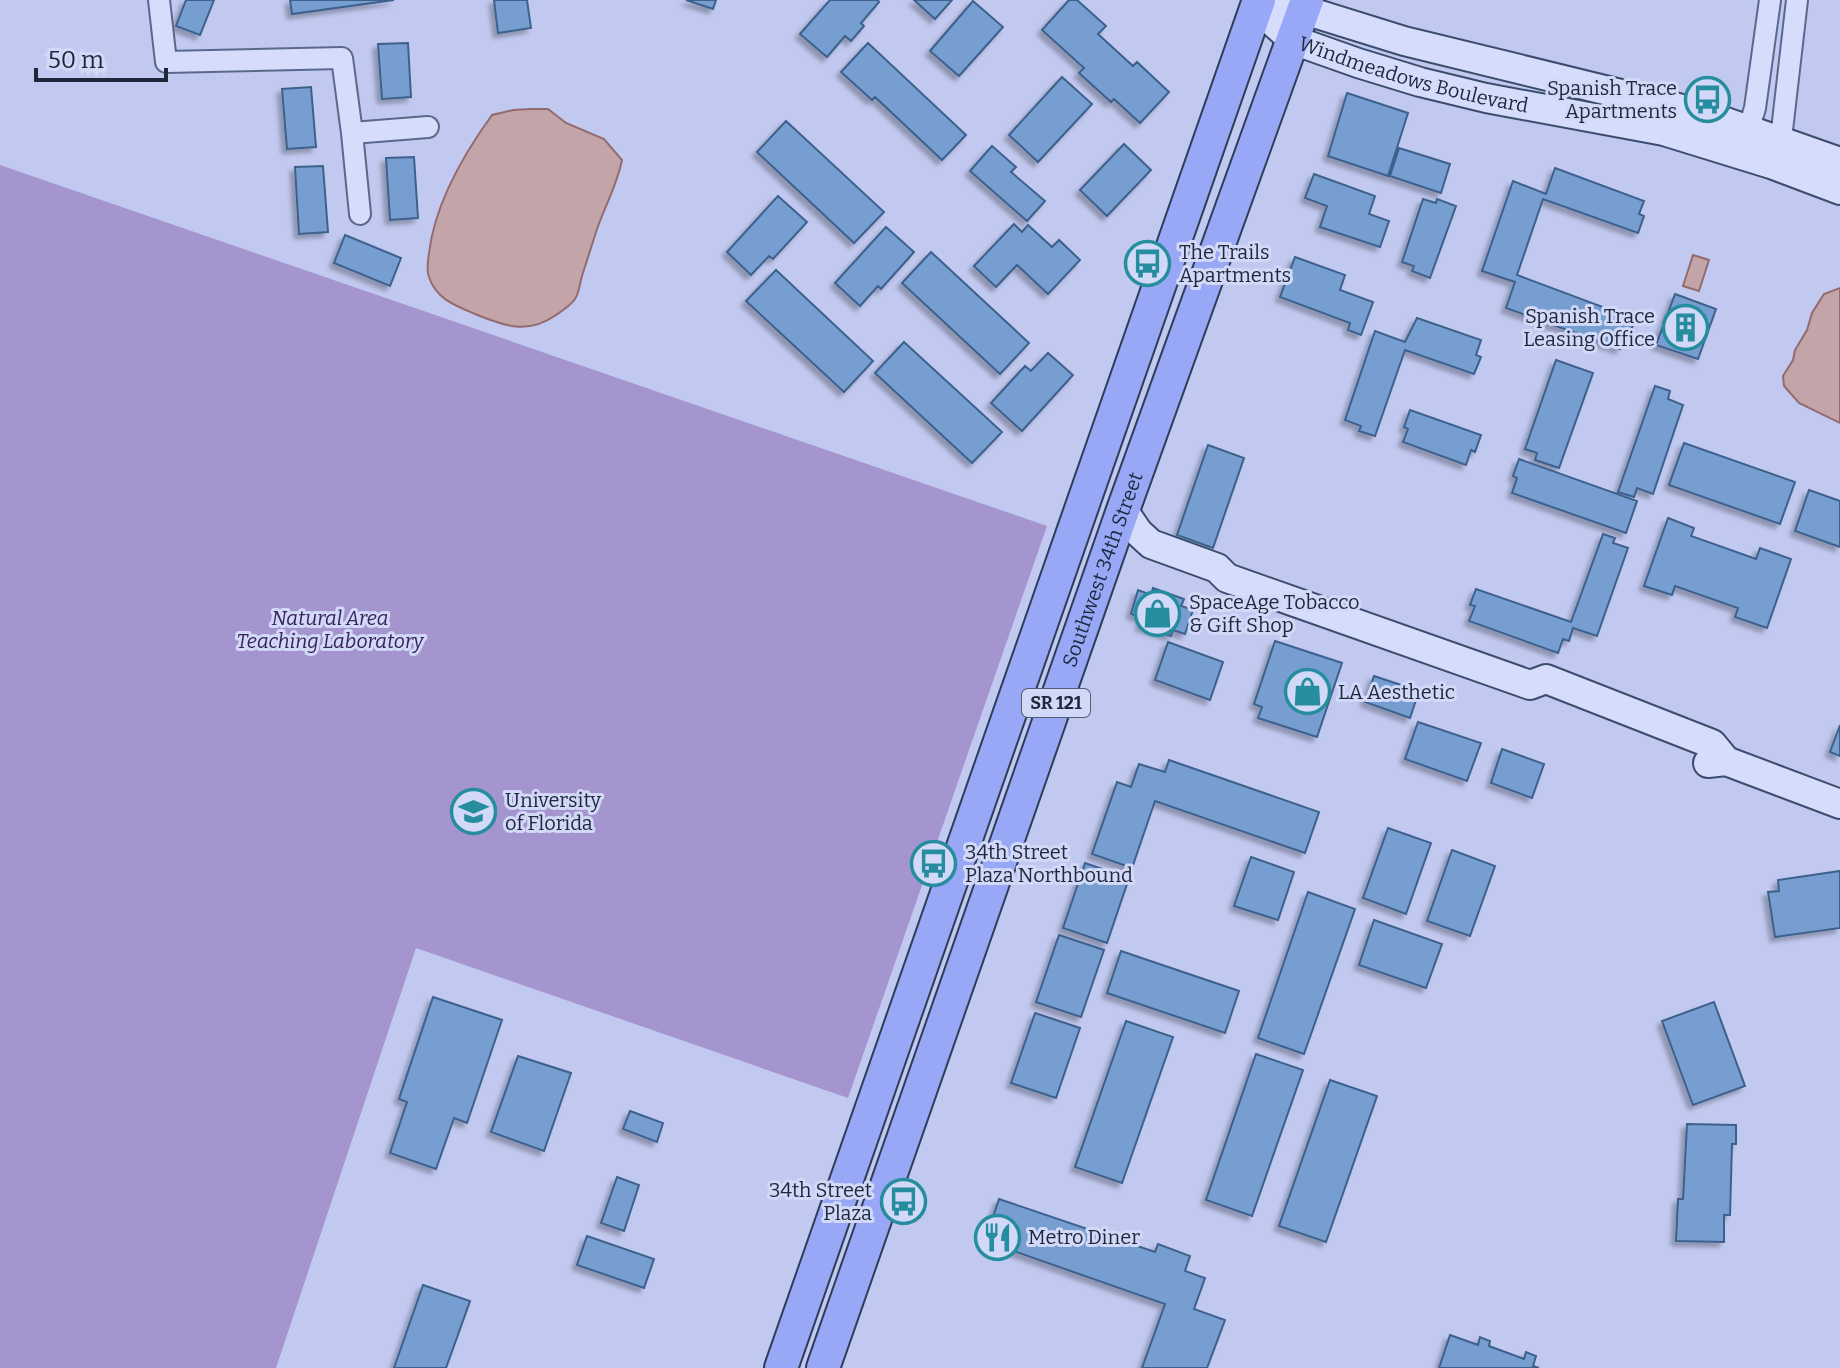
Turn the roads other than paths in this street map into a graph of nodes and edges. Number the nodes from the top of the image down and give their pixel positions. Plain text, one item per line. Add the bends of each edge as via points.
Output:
1 (159, 0) edge
2 (1770, 0) edge
3 (1797, 0) edge
4 (1258, 4) edge
5 (1305, 5) edge
6 (1293, 40) junction
7 (1578, 84) junction
8 (1570, 112) junction
9 (428, 127) dead end
10 (352, 133) junction
11 (1213, 134) junction
12 (1744, 142) junction
13 (1775, 152) junction
14 (1840, 162) edge
15 (1840, 190) edge
16 (360, 214) dead end
17 (1228, 215) junction
18 (1140, 343) junction
19 (1123, 510) junction
20 (1078, 519) junction
21 (1111, 546) junction
22 (1227, 578) junction
23 (1044, 737) junction
24 (1840, 804) edge
25 (843, 1192) junction
26 (834, 1338) junction
27 (781, 1368) edge
28 (823, 1368) edge

1 - 10 street via 166,62 342,58
2 - 12 street via 1755,108
3 - 13 street
4 - 5 street, Windmeadows Boulevard
4 - 6 street, Windmeadows Boulevard
4 - 11 main road, Southwest 34th Street / SR 121
5 - 6 main road, Southwest 34th Street / SR 121
5 - 7 street, Windmeadows Boulevard via 1404,41
6 - 8 street, Windmeadows Boulevard via 1420,82
6 - 17 main road, Southwest 34th Street / SR 121
7 - 8 street
7 - 12 street, Windmeadows Boulevard via 1703,114
8 - 12 street, Windmeadows Boulevard
9 - 10 street
10 - 16 street
11 - 17 main road via 1215,190
11 - 18 main road, Southwest 34th Street / SR 121
12 - 13 street, Windmeadows Boulevard
13 - 14 street, Windmeadows Boulevard
13 - 15 street, Windmeadows Boulevard
17 - 19 main road, Southwest 34th Street / SR 121
18 - 20 main road, Southwest 34th Street / SR 121
18 - 21 main road via 1140,397 1102,513
19 - 21 main road, Southwest 34th Street / SR 121
19 - 22 street via 1151,544 1217,568
20 - 23 main road via 1085,551 1037,704
20 - 25 main road, Southwest 34th Street / SR 121
21 - 22 street via 1213,582
21 - 23 main road, Southwest 34th Street / SR 121
22 - 24 street via 1530,685 1546,679 1712,744 1726,761
23 - 26 main road, Southwest 34th Street / SR 121
25 - 26 main road via 847,1220 821,1314
25 - 27 main road, Southwest 34th Street / SR 121
26 - 28 main road, Southwest 34th Street / SR 121

